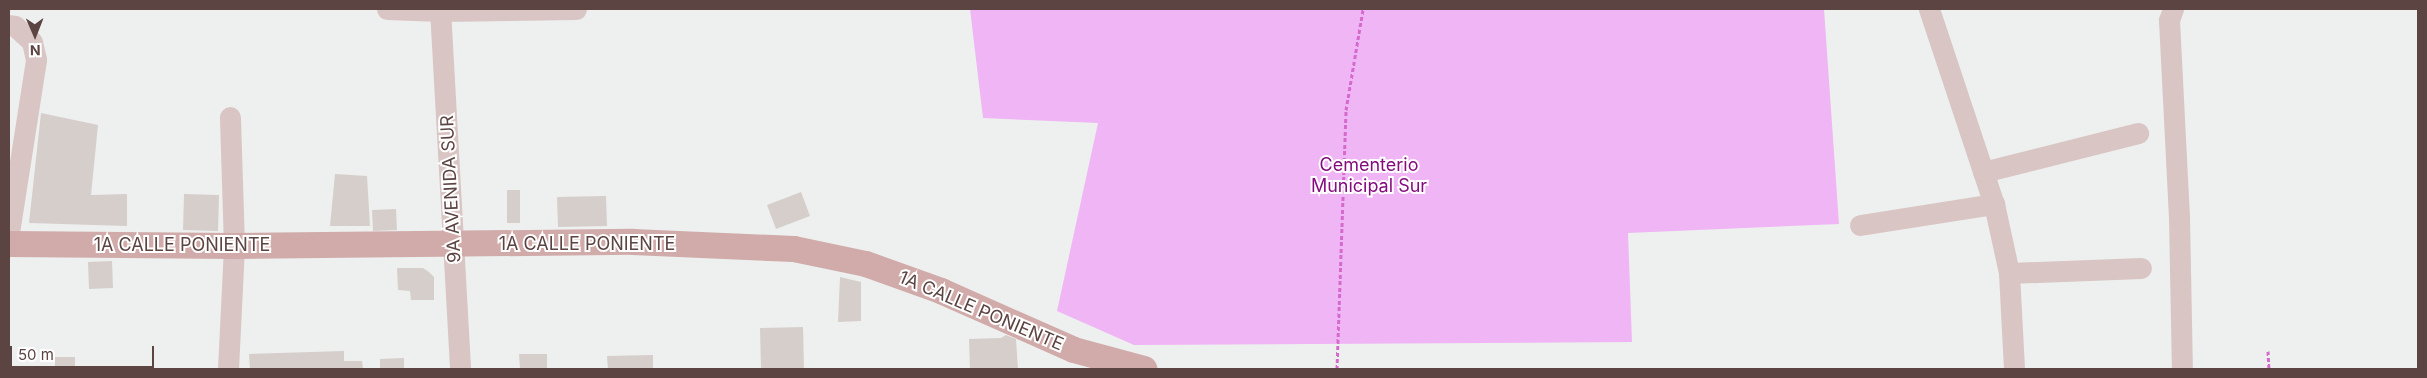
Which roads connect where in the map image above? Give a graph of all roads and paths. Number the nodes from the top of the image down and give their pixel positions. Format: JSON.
{"nodes":[{"id":1,"x":387,"y":9,"type":"edge"},
{"id":2,"x":576,"y":9,"type":"edge"},
{"id":3,"x":1363,"y":9,"type":"edge"},
{"id":4,"x":1929,"y":9,"type":"edge"},
{"id":5,"x":2173,"y":9,"type":"edge"},
{"id":6,"x":440,"y":10,"type":"edge"},
{"id":7,"x":11,"y":30,"type":"edge"},
{"id":8,"x":230,"y":117,"type":"dead end"},
{"id":9,"x":2138,"y":133,"type":"dead end"},
{"id":10,"x":1983,"y":172,"type":"junction"},
{"id":11,"x":1994,"y":204,"type":"junction"},
{"id":12,"x":1860,"y":225,"type":"dead end"},
{"id":13,"x":9,"y":232,"type":"edge"},
{"id":14,"x":9,"y":244,"type":"edge"},
{"id":15,"x":456,"y":245,"type":"junction"},
{"id":16,"x":234,"y":246,"type":"junction"},
{"id":17,"x":2140,"y":268,"type":"dead end"},
{"id":18,"x":2009,"y":273,"type":"junction"},
{"id":19,"x":2268,"y":351,"type":"dead end"},
{"id":20,"x":1075,"y":360,"type":"edge"},
{"id":21,"x":228,"y":369,"type":"edge"},
{"id":22,"x":460,"y":369,"type":"edge"},
{"id":23,"x":1144,"y":369,"type":"edge"},
{"id":24,"x":1337,"y":369,"type":"edge"},
{"id":25,"x":2014,"y":369,"type":"edge"},
{"id":26,"x":2182,"y":369,"type":"edge"},
{"id":27,"x":2269,"y":369,"type":"edge"}],
"edges":[{"from":1,"to":6,"type":"street"},
{"from":2,"to":6,"type":"street"},
{"from":3,"to":24,"type":"path"},
{"from":4,"to":10,"type":"street"},
{"from":5,"to":26,"type":"street"},
{"from":6,"to":15,"type":"street","name":"9A AVENIDA SUR"},
{"from":7,"to":13,"type":"street"},
{"from":8,"to":16,"type":"street"},
{"from":9,"to":10,"type":"street"},
{"from":10,"to":11,"type":"street"},
{"from":11,"to":12,"type":"street"},
{"from":11,"to":18,"type":"street"},
{"from":14,"to":16,"type":"main road","name":"1A CALLE PONIENTE"},
{"from":15,"to":16,"type":"main road","name":"1A CALLE PONIENTE"},
{"from":15,"to":20,"type":"main road","name":"1A CALLE PONIENTE"},
{"from":15,"to":22,"type":"street","name":"9A AVENIDA SUR"},
{"from":16,"to":21,"type":"street"},
{"from":17,"to":18,"type":"street"},
{"from":18,"to":25,"type":"street"},
{"from":19,"to":27,"type":"path"},
{"from":20,"to":23,"type":"main road","name":"1A CALLE PONIENTE"}]}
